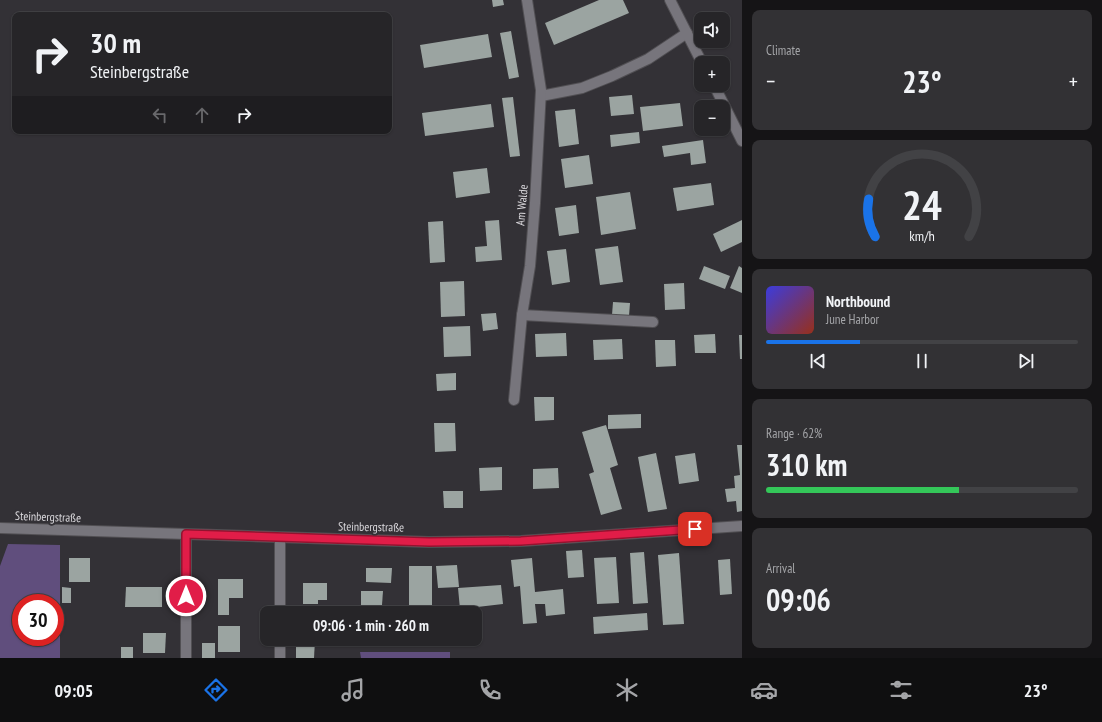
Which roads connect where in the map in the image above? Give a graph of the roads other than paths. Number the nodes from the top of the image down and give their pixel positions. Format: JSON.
{"nodes":[{"id":1,"x":527,"y":0,"type":"edge"},
{"id":2,"x":670,"y":0,"type":"edge"},
{"id":3,"x":687,"y":33,"type":"junction"},
{"id":4,"x":698,"y":56,"type":"edge"},
{"id":5,"x":718,"y":92,"type":"edge"},
{"id":6,"x":541,"y":96,"type":"junction"},
{"id":7,"x":742,"y":141,"type":"edge"},
{"id":8,"x":522,"y":315,"type":"junction"},
{"id":9,"x":653,"y":322,"type":"dead end"},
{"id":10,"x":514,"y":400,"type":"dead end"},
{"id":11,"x":742,"y":526,"type":"edge"},
{"id":12,"x":0,"y":528,"type":"edge"},
{"id":13,"x":186,"y":534,"type":"junction"},
{"id":14,"x":280,"y":538,"type":"junction"},
{"id":15,"x":280,"y":606,"type":"edge"},
{"id":16,"x":280,"y":646,"type":"edge"},
{"id":17,"x":186,"y":658,"type":"edge"},
{"id":18,"x":280,"y":658,"type":"edge"}],
"edges":[{"from":1,"to":6,"type":"street","name":"Am Walde"},
{"from":2,"to":3,"type":"street"},
{"from":3,"to":4,"type":"street"},
{"from":3,"to":6,"type":"street"},
{"from":5,"to":7,"type":"street"},
{"from":6,"to":8,"type":"street","name":"Am Walde"},
{"from":8,"to":9,"type":"street"},
{"from":8,"to":10,"type":"street","name":"Am Walde"},
{"from":11,"to":14,"type":"street","name":"Steinbergstraße"},
{"from":12,"to":13,"type":"street","name":"Steinbergstraße"},
{"from":13,"to":14,"type":"street","name":"Steinbergstraße"},
{"from":13,"to":17,"type":"street"},
{"from":14,"to":15,"type":"street"},
{"from":16,"to":18,"type":"street"}]}
